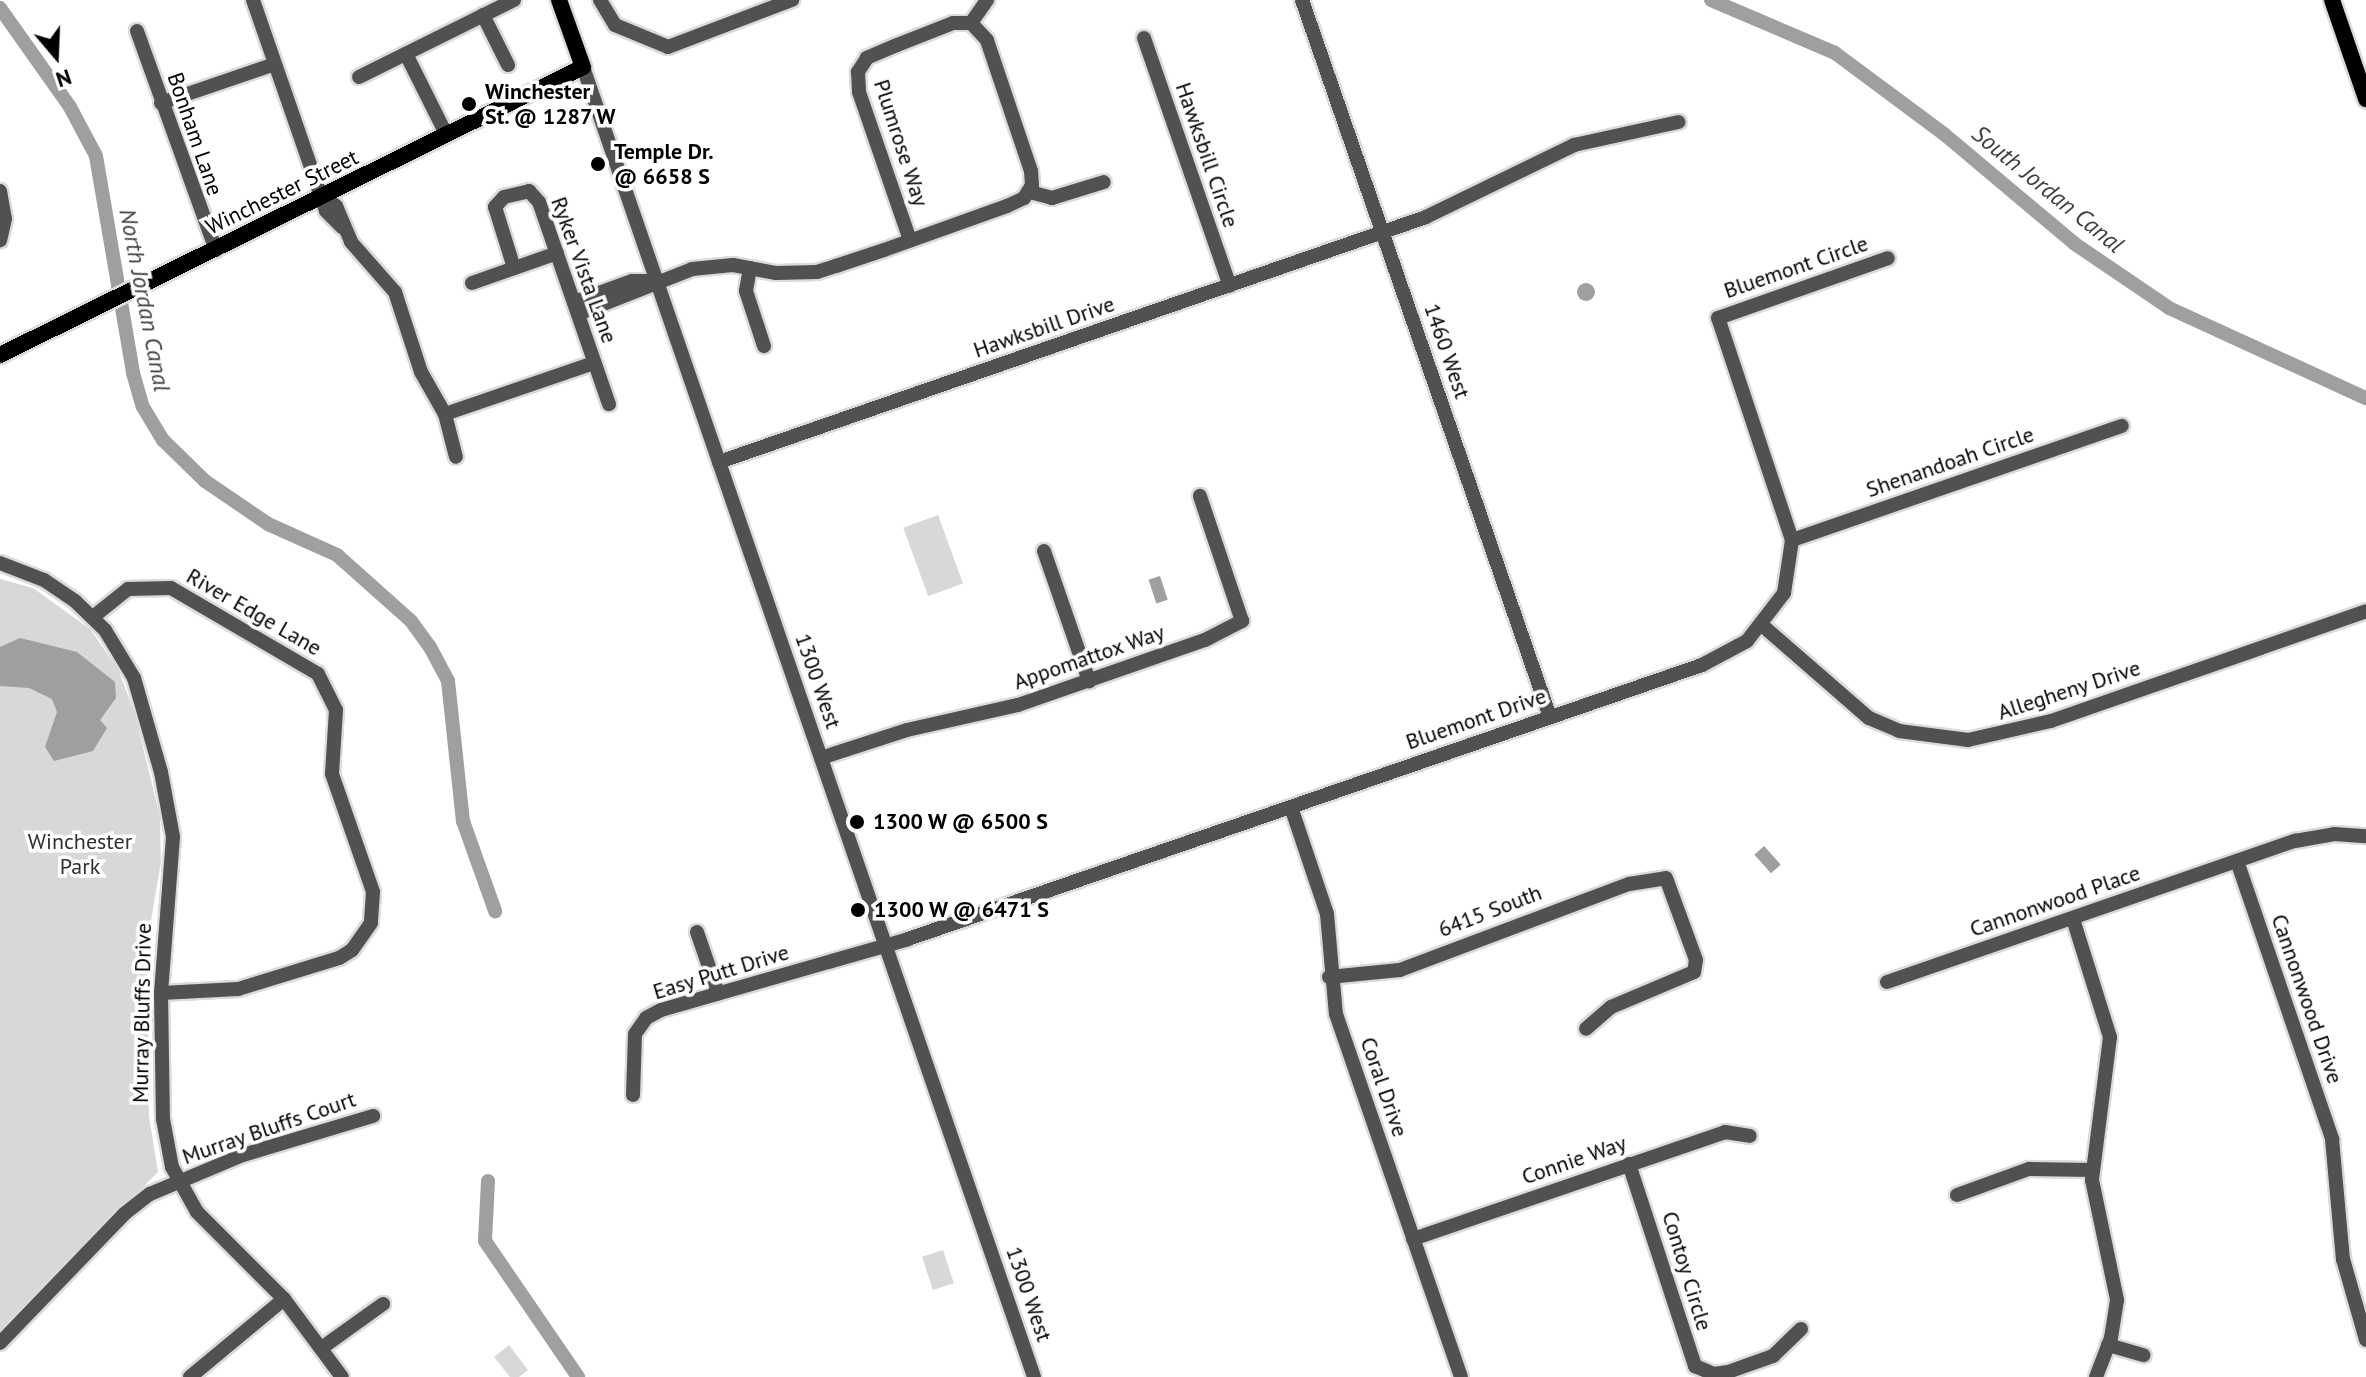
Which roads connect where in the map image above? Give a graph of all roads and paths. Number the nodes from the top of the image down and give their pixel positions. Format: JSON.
{"nodes":[{"id":1,"x":253,"y":0,"type":"edge"},
{"id":2,"x":514,"y":0,"type":"edge"},
{"id":3,"x":559,"y":0,"type":"edge"},
{"id":4,"x":600,"y":0,"type":"edge"},
{"id":5,"x":792,"y":0,"type":"edge"},
{"id":6,"x":987,"y":0,"type":"edge"},
{"id":7,"x":2332,"y":0,"type":"edge"},
{"id":8,"x":1307,"y":1,"type":"edge"},
{"id":9,"x":483,"y":15,"type":"junction"},
{"id":10,"x":971,"y":23,"type":"junction"},
{"id":11,"x":137,"y":31,"type":"dead end"},
{"id":12,"x":1144,"y":38,"type":"dead end"},
{"id":13,"x":406,"y":54,"type":"junction"},
{"id":14,"x":275,"y":64,"type":"junction"},
{"id":15,"x":508,"y":65,"type":"dead end"},
{"id":16,"x":583,"y":67,"type":"junction"},
{"id":17,"x":359,"y":77,"type":"dead end"},
{"id":18,"x":2366,"y":99,"type":"edge"},
{"id":19,"x":161,"y":103,"type":"junction"},
{"id":20,"x":1679,"y":122,"type":"dead end"},
{"id":21,"x":446,"y":134,"type":"junction"},
{"id":22,"x":1104,"y":182,"type":"dead end"},
{"id":23,"x":0,"y":191,"type":"edge"},
{"id":24,"x":1030,"y":192,"type":"junction"},
{"id":25,"x":324,"y":196,"type":"junction"},
{"id":26,"x":1382,"y":232,"type":"junction"},
{"id":27,"x":0,"y":240,"type":"edge"},
{"id":28,"x":910,"y":240,"type":"junction"},
{"id":29,"x":216,"y":250,"type":"junction"},
{"id":30,"x":557,"y":253,"type":"junction"},
{"id":31,"x":1888,"y":258,"type":"dead end"},
{"id":32,"x":514,"y":268,"type":"junction"},
{"id":33,"x":750,"y":268,"type":"junction"},
{"id":34,"x":655,"y":281,"type":"junction"},
{"id":35,"x":472,"y":283,"type":"dead end"},
{"id":36,"x":1230,"y":286,"type":"junction"},
{"id":37,"x":576,"y":308,"type":"junction"},
{"id":38,"x":1718,"y":318,"type":"joint"},
{"id":39,"x":764,"y":346,"type":"dead end"},
{"id":40,"x":0,"y":355,"type":"edge"},
{"id":41,"x":594,"y":363,"type":"junction"},
{"id":42,"x":609,"y":404,"type":"dead end"},
{"id":43,"x":445,"y":414,"type":"junction"},
{"id":44,"x":2122,"y":426,"type":"dead end"},
{"id":45,"x":456,"y":457,"type":"dead end"},
{"id":46,"x":719,"y":462,"type":"junction"},
{"id":47,"x":1200,"y":496,"type":"dead end"},
{"id":48,"x":1792,"y":540,"type":"junction"},
{"id":49,"x":1044,"y":551,"type":"dead end"},
{"id":50,"x":0,"y":563,"type":"edge"},
{"id":51,"x":2366,"y":611,"type":"edge"},
{"id":52,"x":93,"y":617,"type":"junction"},
{"id":53,"x":1763,"y":626,"type":"junction"},
{"id":54,"x":1089,"y":681,"type":"junction"},
{"id":55,"x":1550,"y":717,"type":"junction"},
{"id":56,"x":821,"y":758,"type":"junction"},
{"id":57,"x":1291,"y":807,"type":"junction"},
{"id":58,"x":2366,"y":836,"type":"edge"},
{"id":59,"x":2237,"y":861,"type":"junction"},
{"id":60,"x":2073,"y":919,"type":"junction"},
{"id":61,"x":697,"y":932,"type":"dead end"},
{"id":62,"x":885,"y":944,"type":"junction"},
{"id":63,"x":1329,"y":977,"type":"junction"},
{"id":64,"x":1887,"y":982,"type":"dead end"},
{"id":65,"x":161,"y":993,"type":"junction"},
{"id":66,"x":718,"y":993,"type":"junction"},
{"id":67,"x":1586,"y":1029,"type":"dead end"},
{"id":68,"x":633,"y":1095,"type":"dead end"},
{"id":69,"x":373,"y":1116,"type":"dead end"},
{"id":70,"x":1750,"y":1136,"type":"dead end"},
{"id":71,"x":1629,"y":1164,"type":"junction"},
{"id":72,"x":2092,"y":1170,"type":"junction"},
{"id":73,"x":179,"y":1182,"type":"junction"},
{"id":74,"x":1957,"y":1195,"type":"dead end"},
{"id":75,"x":1413,"y":1239,"type":"junction"},
{"id":76,"x":284,"y":1299,"type":"junction"},
{"id":77,"x":383,"y":1304,"type":"dead end"},
{"id":78,"x":1801,"y":1329,"type":"dead end"},
{"id":79,"x":2366,"y":1340,"type":"edge"},
{"id":80,"x":0,"y":1343,"type":"edge"},
{"id":81,"x":2108,"y":1345,"type":"junction"},
{"id":82,"x":323,"y":1347,"type":"junction"},
{"id":83,"x":2144,"y":1355,"type":"dead end"},
{"id":84,"x":190,"y":1377,"type":"edge"},
{"id":85,"x":342,"y":1377,"type":"edge"},
{"id":86,"x":1034,"y":1377,"type":"edge"},
{"id":87,"x":1461,"y":1377,"type":"edge"},
{"id":88,"x":2096,"y":1377,"type":"edge"}],
"edges":[{"from":1,"to":14,"type":"street"},
{"from":2,"to":9,"type":"street"},
{"from":3,"to":16,"type":"main road","name":"1300 West"},
{"from":4,"to":5,"type":"street"},
{"from":6,"to":10,"type":"street"},
{"from":7,"to":18,"type":"main road"},
{"from":8,"to":26,"type":"street","name":"1460 West"},
{"from":9,"to":13,"type":"street"},
{"from":9,"to":15,"type":"street"},
{"from":10,"to":24,"type":"street"},
{"from":10,"to":28,"type":"street","name":"Plumrose Way"},
{"from":11,"to":19,"type":"street","name":"Bonham Lane"},
{"from":12,"to":36,"type":"street","name":"Hawksbill Circle"},
{"from":13,"to":17,"type":"street"},
{"from":13,"to":21,"type":"street"},
{"from":14,"to":19,"type":"street"},
{"from":14,"to":25,"type":"street"},
{"from":16,"to":21,"type":"main road","name":"Winchester Street"},
{"from":16,"to":34,"type":"street","name":"1300 West"},
{"from":19,"to":29,"type":"street","name":"Bonham Lane"},
{"from":20,"to":26,"type":"street","name":"Hawksbill Drive"},
{"from":21,"to":25,"type":"main road","name":"Winchester Street"},
{"from":22,"to":24,"type":"street"},
{"from":23,"to":27,"type":"street"},
{"from":24,"to":28,"type":"street"},
{"from":25,"to":29,"type":"main road","name":"Winchester Street"},
{"from":25,"to":43,"type":"street"},
{"from":26,"to":36,"type":"street","name":"Hawksbill Drive"},
{"from":26,"to":55,"type":"street","name":"1460 West"},
{"from":28,"to":33,"type":"street"},
{"from":29,"to":40,"type":"main road","name":"Winchester Street"},
{"from":30,"to":32,"type":"street"},
{"from":30,"to":32,"type":"street","name":"Ryker Vista Lane"},
{"from":30,"to":37,"type":"street","name":"Ryker Vista Lane"},
{"from":31,"to":38,"type":"street","name":"Bluemont Circle"},
{"from":32,"to":35,"type":"street"},
{"from":33,"to":34,"type":"street"},
{"from":33,"to":39,"type":"street"},
{"from":34,"to":37,"type":"street"},
{"from":34,"to":46,"type":"street","name":"1300 West"},
{"from":36,"to":46,"type":"street","name":"Hawksbill Drive"},
{"from":37,"to":41,"type":"street","name":"Ryker Vista Lane"},
{"from":38,"to":48,"type":"street","name":"Bluemont Drive"},
{"from":41,"to":42,"type":"street","name":"Ryker Vista Lane"},
{"from":41,"to":43,"type":"street"},
{"from":43,"to":45,"type":"street"},
{"from":44,"to":48,"type":"street","name":"Shenandoah Circle"},
{"from":46,"to":56,"type":"street","name":"1300 West"},
{"from":47,"to":54,"type":"street","name":"Appomattox Way"},
{"from":48,"to":53,"type":"street","name":"Bluemont Drive"},
{"from":49,"to":54,"type":"street"},
{"from":50,"to":52,"type":"street","name":"Murray Bluffs Drive"},
{"from":51,"to":53,"type":"street","name":"Allegheny Drive"},
{"from":52,"to":65,"type":"street","name":"Murray Bluffs Drive"},
{"from":52,"to":65,"type":"street","name":"River Edge Lane"},
{"from":53,"to":55,"type":"street","name":"Bluemont Drive"},
{"from":54,"to":56,"type":"street","name":"Appomattox Way"},
{"from":55,"to":57,"type":"street","name":"Bluemont Drive"},
{"from":56,"to":62,"type":"street","name":"1300 West"},
{"from":57,"to":62,"type":"street","name":"Bluemont Drive"},
{"from":57,"to":63,"type":"street","name":"Coral Drive"},
{"from":58,"to":59,"type":"street","name":"Cannonwood Place"},
{"from":59,"to":60,"type":"street","name":"Cannonwood Place"},
{"from":59,"to":79,"type":"street","name":"Cannonwood Drive"},
{"from":60,"to":64,"type":"street","name":"Cannonwood Place"},
{"from":60,"to":72,"type":"street"},
{"from":61,"to":66,"type":"street"},
{"from":62,"to":66,"type":"street","name":"Easy Putt Drive"},
{"from":62,"to":86,"type":"street","name":"1300 West"},
{"from":63,"to":67,"type":"street","name":"6415 South"},
{"from":63,"to":75,"type":"street","name":"Coral Drive"},
{"from":65,"to":73,"type":"street","name":"Murray Bluffs Drive"},
{"from":66,"to":68,"type":"street","name":"Easy Putt Drive"},
{"from":69,"to":73,"type":"street","name":"Murray Bluffs Court"},
{"from":70,"to":71,"type":"street","name":"Connie Way"},
{"from":71,"to":75,"type":"street","name":"Connie Way"},
{"from":71,"to":78,"type":"street","name":"Contoy Circle"},
{"from":72,"to":74,"type":"street"},
{"from":72,"to":81,"type":"street"},
{"from":73,"to":76,"type":"street","name":"Murray Bluffs Drive"},
{"from":73,"to":80,"type":"street","name":"Murray Bluffs Court"},
{"from":75,"to":87,"type":"street","name":"Coral Drive"},
{"from":76,"to":82,"type":"street","name":"Murray Bluffs Drive"},
{"from":76,"to":84,"type":"street"},
{"from":77,"to":82,"type":"street"},
{"from":81,"to":83,"type":"street"},
{"from":81,"to":88,"type":"street"},
{"from":82,"to":85,"type":"street","name":"Murray Bluffs Drive"}]}
